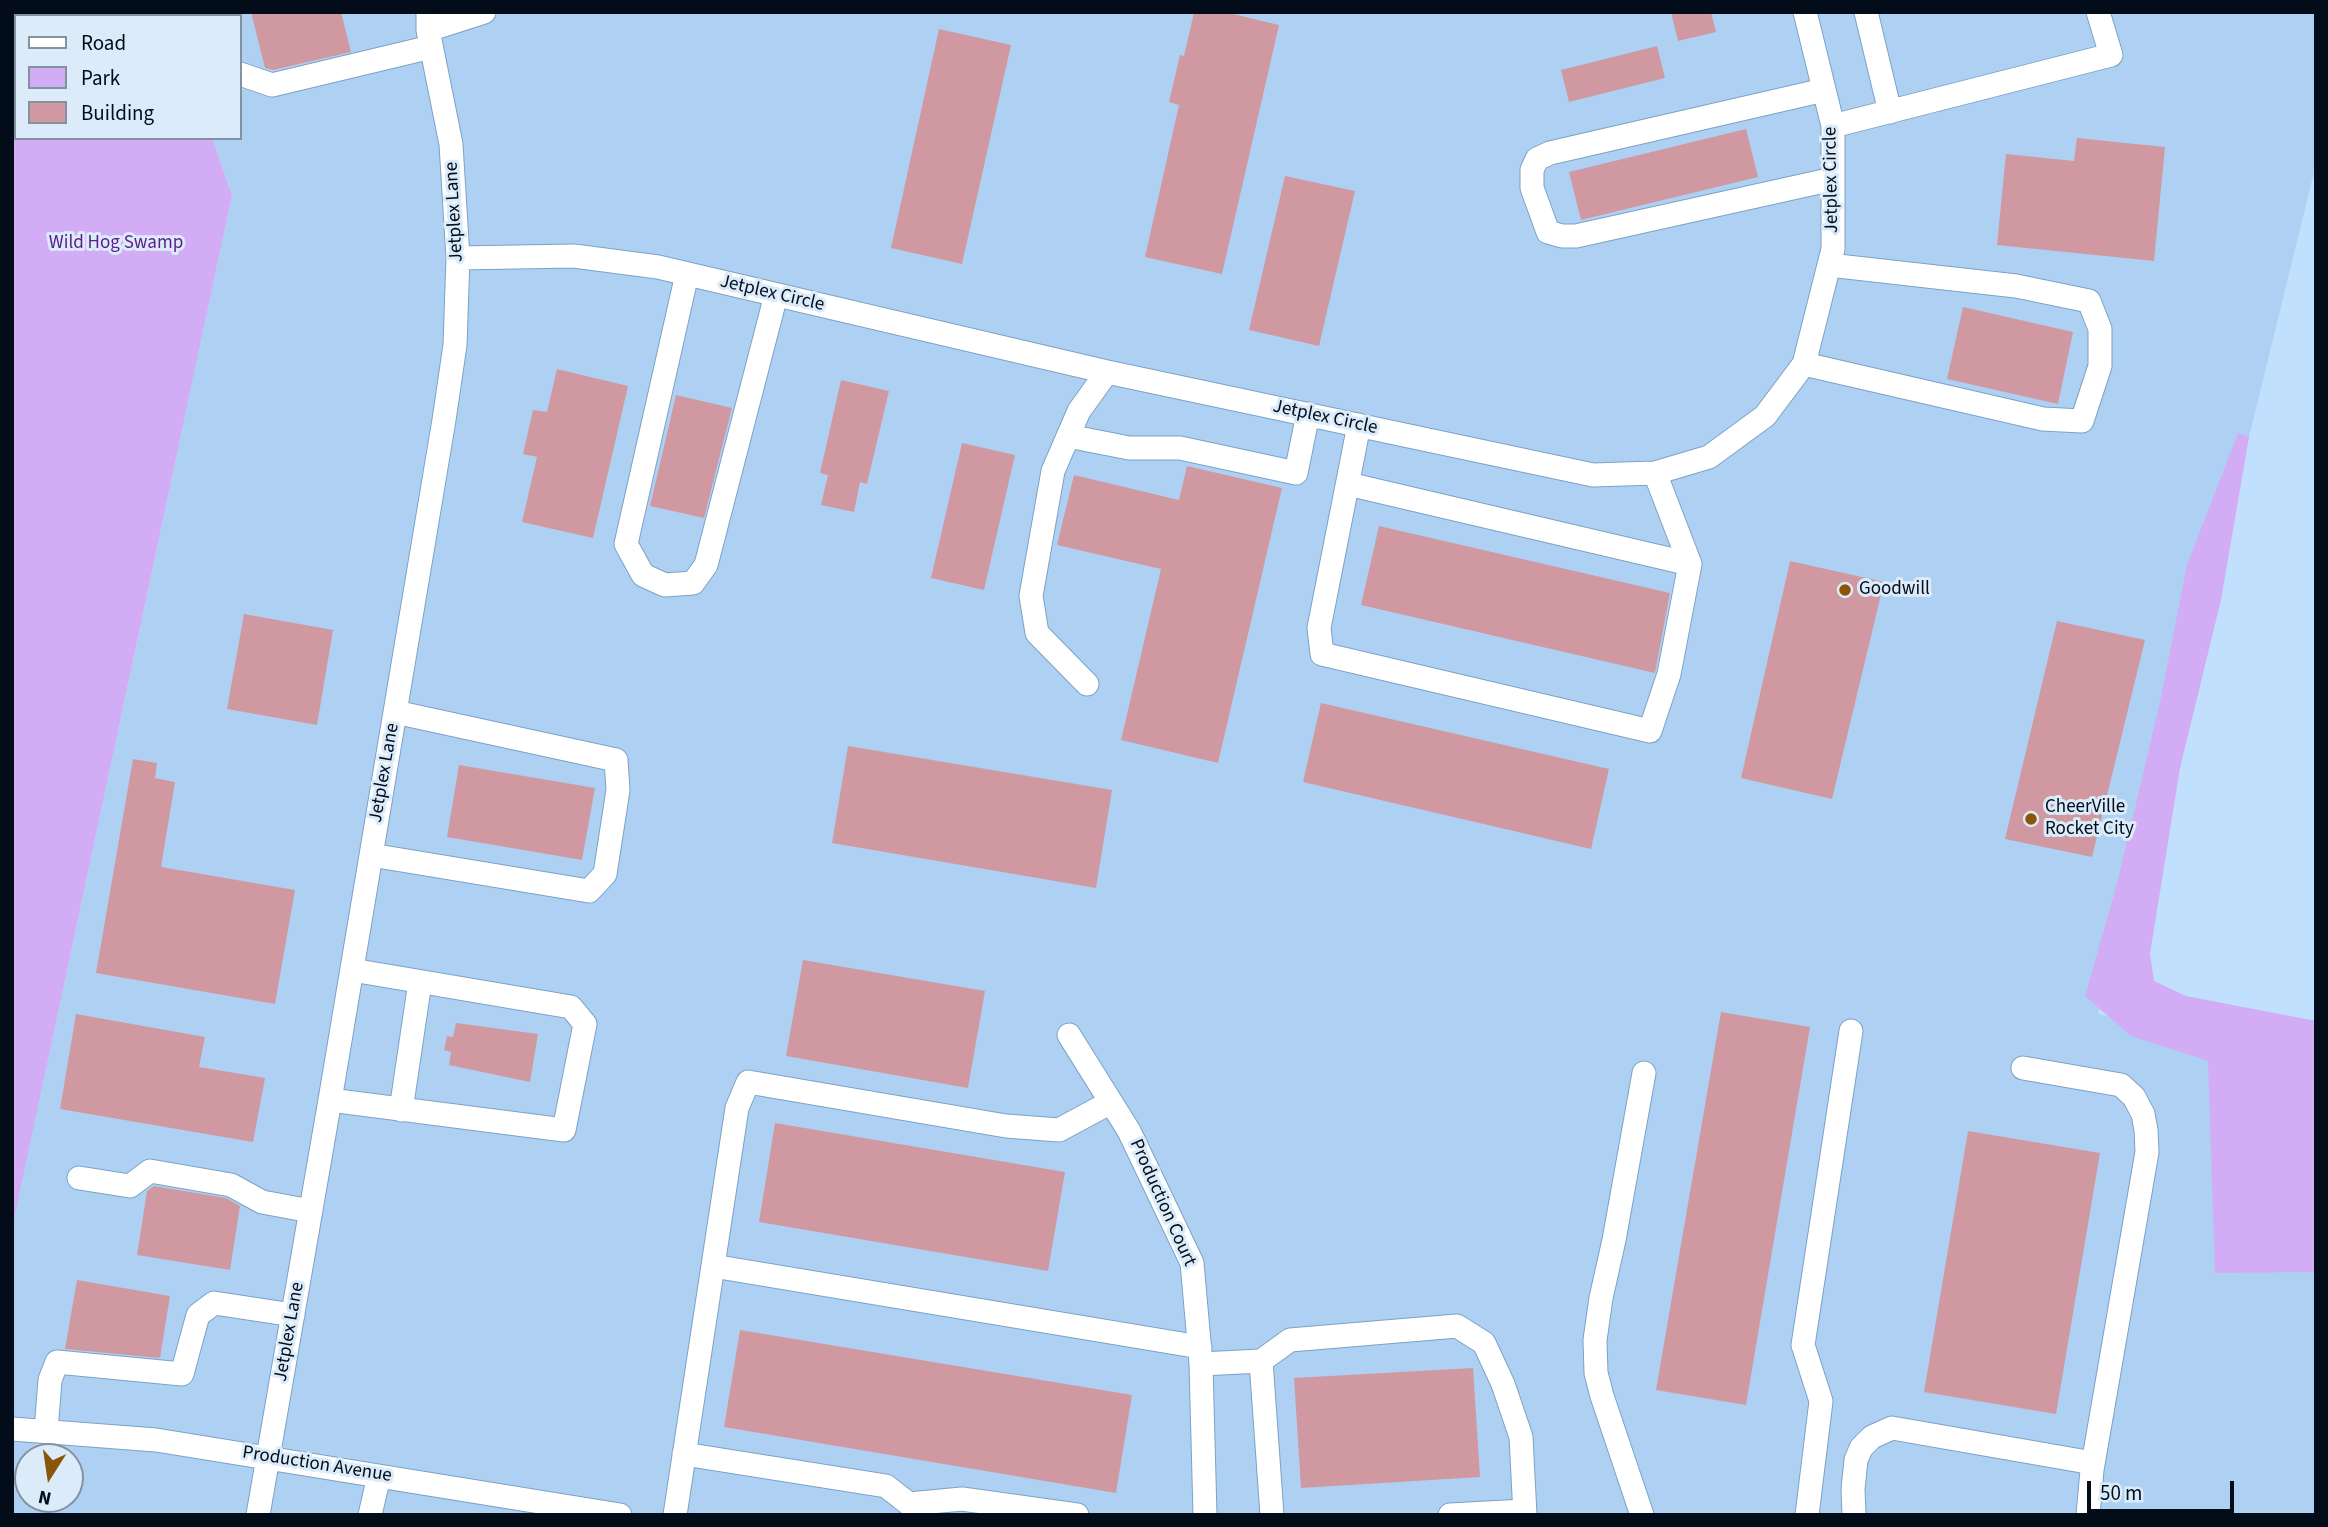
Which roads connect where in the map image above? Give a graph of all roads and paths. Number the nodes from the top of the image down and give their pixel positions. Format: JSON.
{"nodes":[{"id":1,"x":484,"y":12,"type":"edge"},
{"id":2,"x":1805,"y":12,"type":"edge"},
{"id":3,"x":1866,"y":12,"type":"edge"},
{"id":4,"x":2098,"y":12,"type":"edge"},
{"id":5,"x":426,"y":25,"type":"edge"},
{"id":6,"x":242,"y":75,"type":"edge"},
{"id":7,"x":1824,"y":90,"type":"junction"},
{"id":8,"x":1890,"y":112,"type":"junction"},
{"id":9,"x":1833,"y":126,"type":"junction"},
{"id":10,"x":1833,"y":179,"type":"junction"},
{"id":11,"x":458,"y":258,"type":"junction"},
{"id":12,"x":1829,"y":265,"type":"junction"},
{"id":13,"x":687,"y":274,"type":"junction"},
{"id":14,"x":776,"y":295,"type":"junction"},
{"id":15,"x":1804,"y":364,"type":"junction"},
{"id":16,"x":1107,"y":372,"type":"junction"},
{"id":17,"x":1308,"y":414,"type":"junction"},
{"id":18,"x":1359,"y":425,"type":"junction"},
{"id":19,"x":1068,"y":436,"type":"junction"},
{"id":20,"x":1655,"y":473,"type":"junction"},
{"id":21,"x":1349,"y":484,"type":"junction"},
{"id":22,"x":1690,"y":564,"type":"junction"},
{"id":23,"x":1087,"y":684,"type":"dead end"},
{"id":24,"x":395,"y":712,"type":"junction"},
{"id":25,"x":371,"y":855,"type":"junction"},
{"id":26,"x":352,"y":970,"type":"junction"},
{"id":27,"x":420,"y":982,"type":"junction"},
{"id":28,"x":1851,"y":1031,"type":"dead end"},
{"id":29,"x":1069,"y":1035,"type":"dead end"},
{"id":30,"x":2023,"y":1068,"type":"dead end"},
{"id":31,"x":1644,"y":1073,"type":"dead end"},
{"id":32,"x":330,"y":1100,"type":"junction"},
{"id":33,"x":1111,"y":1102,"type":"junction"},
{"id":34,"x":401,"y":1110,"type":"junction"},
{"id":35,"x":79,"y":1178,"type":"dead end"},
{"id":36,"x":311,"y":1211,"type":"junction"},
{"id":37,"x":712,"y":1266,"type":"junction"},
{"id":38,"x":293,"y":1315,"type":"junction"},
{"id":39,"x":1200,"y":1356,"type":"junction"},
{"id":40,"x":1261,"y":1361,"type":"junction"},
{"id":41,"x":12,"y":1429,"type":"edge"},
{"id":42,"x":46,"y":1431,"type":"junction"},
{"id":43,"x":684,"y":1454,"type":"junction"},
{"id":44,"x":268,"y":1457,"type":"junction"},
{"id":45,"x":2093,"y":1463,"type":"junction"},
{"id":46,"x":379,"y":1476,"type":"junction"},
{"id":47,"x":908,"y":1510,"type":"edge"},
{"id":48,"x":1525,"y":1513,"type":"edge"},
{"id":49,"x":258,"y":1515,"type":"edge"},
{"id":50,"x":370,"y":1515,"type":"edge"},
{"id":51,"x":620,"y":1515,"type":"edge"},
{"id":52,"x":675,"y":1515,"type":"edge"},
{"id":53,"x":1077,"y":1515,"type":"edge"},
{"id":54,"x":1205,"y":1515,"type":"edge"},
{"id":55,"x":1272,"y":1515,"type":"edge"},
{"id":56,"x":1450,"y":1515,"type":"edge"},
{"id":57,"x":1642,"y":1515,"type":"edge"},
{"id":58,"x":1807,"y":1515,"type":"edge"},
{"id":59,"x":1854,"y":1515,"type":"edge"},
{"id":60,"x":2088,"y":1515,"type":"edge"}],
"edges":[{"from":1,"to":5,"type":"street"},
{"from":2,"to":7,"type":"street","name":"Jetplex Circle"},
{"from":3,"to":8,"type":"street"},
{"from":4,"to":8,"type":"street"},
{"from":5,"to":6,"type":"street"},
{"from":5,"to":11,"type":"street","name":"Jetplex Lane"},
{"from":7,"to":9,"type":"street","name":"Jetplex Circle"},
{"from":7,"to":10,"type":"street"},
{"from":8,"to":9,"type":"street"},
{"from":9,"to":10,"type":"street","name":"Jetplex Circle"},
{"from":10,"to":12,"type":"street","name":"Jetplex Circle"},
{"from":11,"to":13,"type":"street","name":"Jetplex Circle"},
{"from":11,"to":24,"type":"street","name":"Jetplex Lane"},
{"from":12,"to":15,"type":"street","name":"Jetplex Circle"},
{"from":12,"to":15,"type":"street"},
{"from":13,"to":14,"type":"street","name":"Jetplex Circle"},
{"from":13,"to":14,"type":"street"},
{"from":14,"to":16,"type":"street","name":"Jetplex Circle"},
{"from":15,"to":20,"type":"street","name":"Jetplex Circle"},
{"from":16,"to":17,"type":"street","name":"Jetplex Circle"},
{"from":16,"to":19,"type":"street"},
{"from":17,"to":18,"type":"street","name":"Jetplex Circle"},
{"from":17,"to":19,"type":"street"},
{"from":18,"to":20,"type":"street","name":"Jetplex Circle"},
{"from":18,"to":21,"type":"street"},
{"from":19,"to":23,"type":"street"},
{"from":20,"to":22,"type":"street"},
{"from":21,"to":22,"type":"street"},
{"from":21,"to":22,"type":"street"},
{"from":24,"to":25,"type":"street","name":"Jetplex Lane"},
{"from":24,"to":25,"type":"street"},
{"from":25,"to":26,"type":"street","name":"Jetplex Lane"},
{"from":26,"to":27,"type":"street"},
{"from":26,"to":32,"type":"street","name":"Jetplex Lane"},
{"from":27,"to":34,"type":"street"},
{"from":27,"to":34,"type":"street"},
{"from":28,"to":58,"type":"street"},
{"from":29,"to":33,"type":"street","name":"Production Court"},
{"from":30,"to":45,"type":"street"},
{"from":31,"to":57,"type":"street"},
{"from":32,"to":34,"type":"street"},
{"from":32,"to":36,"type":"street","name":"Jetplex Lane"},
{"from":33,"to":37,"type":"street"},
{"from":33,"to":39,"type":"street","name":"Production Court"},
{"from":35,"to":36,"type":"street"},
{"from":36,"to":38,"type":"street","name":"Jetplex Lane"},
{"from":37,"to":39,"type":"street"},
{"from":37,"to":43,"type":"street"},
{"from":38,"to":42,"type":"street"},
{"from":38,"to":44,"type":"street","name":"Jetplex Lane"},
{"from":39,"to":40,"type":"street"},
{"from":39,"to":54,"type":"street","name":"Production Court"},
{"from":40,"to":48,"type":"street"},
{"from":40,"to":55,"type":"street"},
{"from":41,"to":42,"type":"street","name":"Production Avenue"},
{"from":42,"to":44,"type":"street","name":"Production Avenue"},
{"from":43,"to":47,"type":"street"},
{"from":43,"to":52,"type":"street"},
{"from":44,"to":46,"type":"street","name":"Production Avenue"},
{"from":44,"to":49,"type":"street","name":"Jetplex Lane"},
{"from":45,"to":59,"type":"street"},
{"from":45,"to":60,"type":"street"},
{"from":46,"to":50,"type":"street"},
{"from":46,"to":51,"type":"street","name":"Production Avenue"},
{"from":47,"to":53,"type":"street"},
{"from":48,"to":56,"type":"street"}]}
